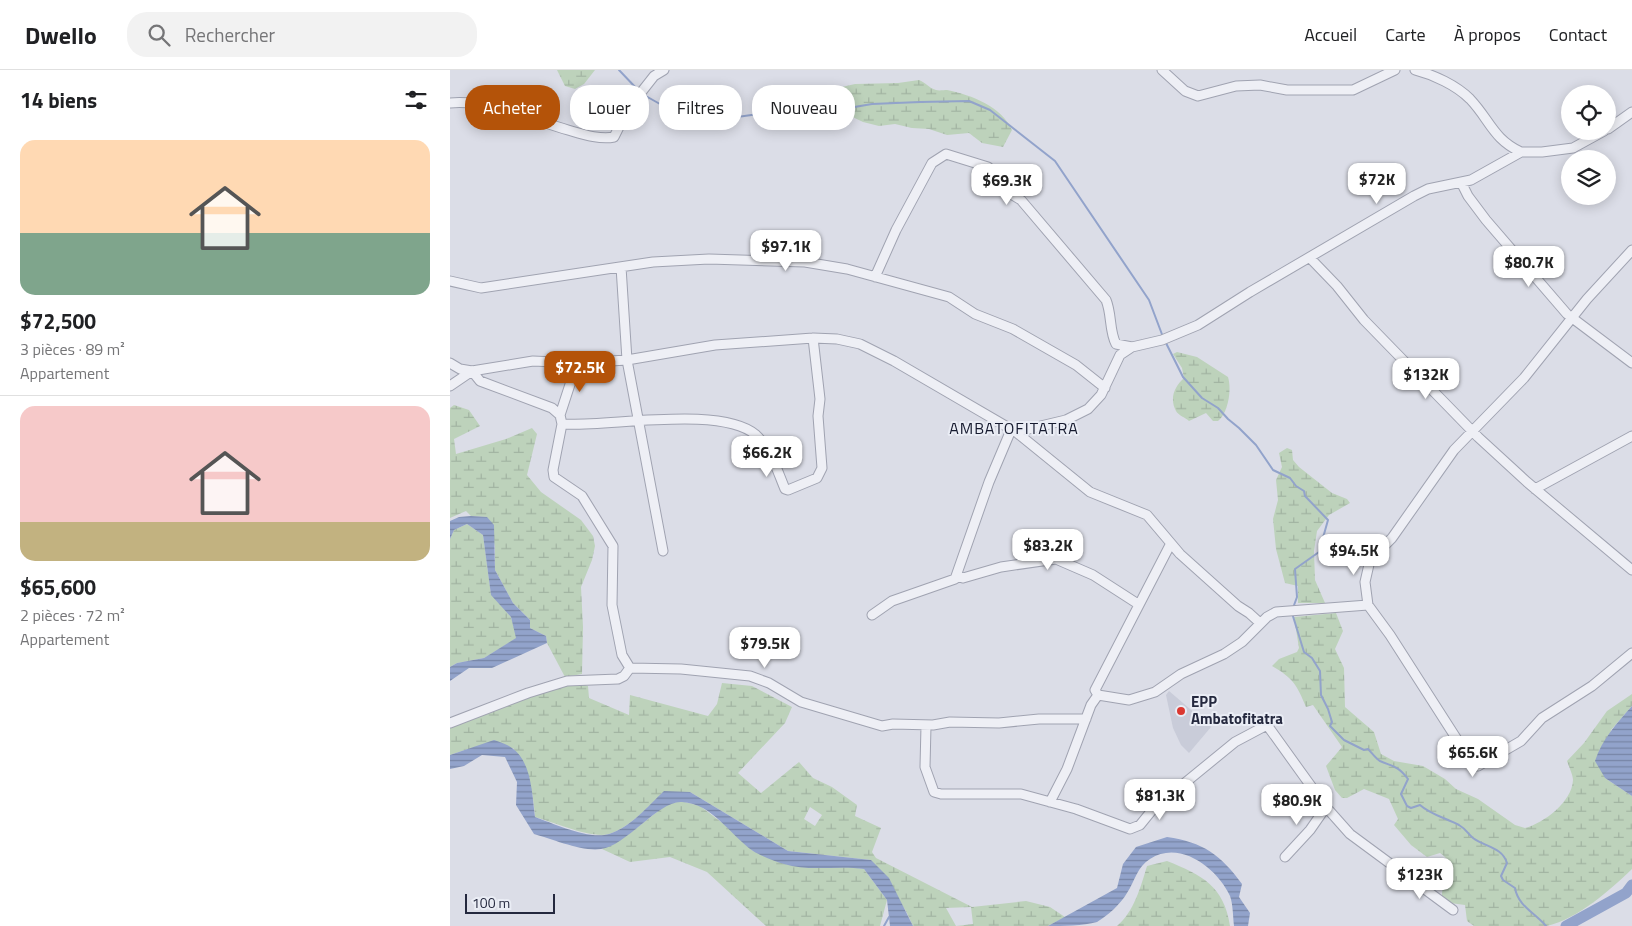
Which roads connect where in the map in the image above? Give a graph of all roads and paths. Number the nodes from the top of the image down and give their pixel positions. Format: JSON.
{"nodes":[{"id":1,"x":664,"y":70,"type":"edge"},
{"id":2,"x":1162,"y":70,"type":"edge"},
{"id":3,"x":1396,"y":70,"type":"edge"},
{"id":4,"x":1415,"y":70,"type":"edge"},
{"id":5,"x":450,"y":102,"type":"edge"},
{"id":6,"x":1632,"y":112,"type":"edge"},
{"id":7,"x":1616,"y":123,"type":"edge"},
{"id":8,"x":1588,"y":140,"type":"edge"},
{"id":9,"x":1521,"y":152,"type":"junction"},
{"id":10,"x":1461,"y":182,"type":"junction"},
{"id":11,"x":1632,"y":250,"type":"edge"},
{"id":12,"x":1310,"y":258,"type":"junction"},
{"id":13,"x":621,"y":267,"type":"junction"},
{"id":14,"x":875,"y":277,"type":"junction"},
{"id":15,"x":450,"y":281,"type":"edge"},
{"id":16,"x":1572,"y":317,"type":"junction"},
{"id":17,"x":813,"y":338,"type":"junction"},
{"id":18,"x":1132,"y":347,"type":"junction"},
{"id":19,"x":627,"y":360,"type":"junction"},
{"id":20,"x":450,"y":362,"type":"edge"},
{"id":21,"x":577,"y":363,"type":"junction"},
{"id":22,"x":1632,"y":363,"type":"edge"},
{"id":23,"x":472,"y":371,"type":"junction"},
{"id":24,"x":450,"y":386,"type":"edge"},
{"id":25,"x":1105,"y":388,"type":"junction"},
{"id":26,"x":561,"y":420,"type":"junction"},
{"id":27,"x":640,"y":421,"type":"junction"},
{"id":28,"x":1472,"y":430,"type":"junction"},
{"id":29,"x":1014,"y":431,"type":"junction"},
{"id":30,"x":1632,"y":436,"type":"edge"},
{"id":31,"x":1535,"y":489,"type":"junction"},
{"id":32,"x":1170,"y":545,"type":"junction"},
{"id":33,"x":663,"y":551,"type":"dead end"},
{"id":34,"x":1632,"y":570,"type":"edge"},
{"id":35,"x":957,"y":576,"type":"junction"},
{"id":36,"x":1138,"y":604,"type":"junction"},
{"id":37,"x":1368,"y":604,"type":"junction"},
{"id":38,"x":1276,"y":612,"type":"junction"},
{"id":39,"x":1249,"y":613,"type":"junction"},
{"id":40,"x":872,"y":615,"type":"dead end"},
{"id":41,"x":1260,"y":623,"type":"junction"},
{"id":42,"x":1632,"y":653,"type":"edge"},
{"id":43,"x":630,"y":668,"type":"junction"},
{"id":44,"x":1098,"y":695,"type":"junction"},
{"id":45,"x":1086,"y":719,"type":"junction"},
{"id":46,"x":450,"y":723,"type":"edge"},
{"id":47,"x":926,"y":726,"type":"junction"},
{"id":48,"x":1050,"y":802,"type":"junction"},
{"id":49,"x":1326,"y":808,"type":"junction"},
{"id":50,"x":1285,"y":858,"type":"dead end"},
{"id":51,"x":1453,"y":910,"type":"dead end"}],
"edges":[{"from":1,"to":5,"type":"street"},
{"from":2,"to":3,"type":"street"},
{"from":4,"to":9,"type":"street"},
{"from":6,"to":7,"type":"street"},
{"from":8,"to":9,"type":"street"},
{"from":9,"to":10,"type":"street"},
{"from":10,"to":12,"type":"street"},
{"from":10,"to":16,"type":"street"},
{"from":11,"to":16,"type":"street"},
{"from":12,"to":18,"type":"street"},
{"from":12,"to":28,"type":"street"},
{"from":13,"to":14,"type":"street"},
{"from":13,"to":15,"type":"street"},
{"from":13,"to":19,"type":"street"},
{"from":14,"to":18,"type":"street"},
{"from":14,"to":25,"type":"street"},
{"from":16,"to":22,"type":"street"},
{"from":16,"to":28,"type":"street"},
{"from":17,"to":19,"type":"street"},
{"from":17,"to":27,"type":"street"},
{"from":17,"to":29,"type":"street"},
{"from":18,"to":25,"type":"street"},
{"from":19,"to":21,"type":"street"},
{"from":19,"to":27,"type":"street"},
{"from":20,"to":23,"type":"street"},
{"from":21,"to":23,"type":"street"},
{"from":21,"to":26,"type":"street"},
{"from":23,"to":24,"type":"street"},
{"from":23,"to":26,"type":"street"},
{"from":25,"to":29,"type":"street"},
{"from":26,"to":27,"type":"street"},
{"from":26,"to":43,"type":"street"},
{"from":27,"to":33,"type":"street"},
{"from":28,"to":31,"type":"street"},
{"from":28,"to":37,"type":"street"},
{"from":29,"to":32,"type":"street"},
{"from":29,"to":35,"type":"street"},
{"from":30,"to":31,"type":"street"},
{"from":31,"to":34,"type":"street"},
{"from":32,"to":36,"type":"street"},
{"from":32,"to":39,"type":"street"},
{"from":35,"to":36,"type":"street"},
{"from":35,"to":40,"type":"street"},
{"from":36,"to":44,"type":"street"},
{"from":37,"to":38,"type":"street"},
{"from":37,"to":42,"type":"street"},
{"from":38,"to":39,"type":"street"},
{"from":38,"to":41,"type":"street"},
{"from":39,"to":41,"type":"street"},
{"from":41,"to":44,"type":"street"},
{"from":43,"to":46,"type":"street"},
{"from":43,"to":47,"type":"street"},
{"from":44,"to":45,"type":"street"},
{"from":45,"to":47,"type":"street"},
{"from":45,"to":48,"type":"street"},
{"from":47,"to":48,"type":"street"},
{"from":48,"to":49,"type":"street"},
{"from":49,"to":50,"type":"street"},
{"from":49,"to":51,"type":"street"}]}
